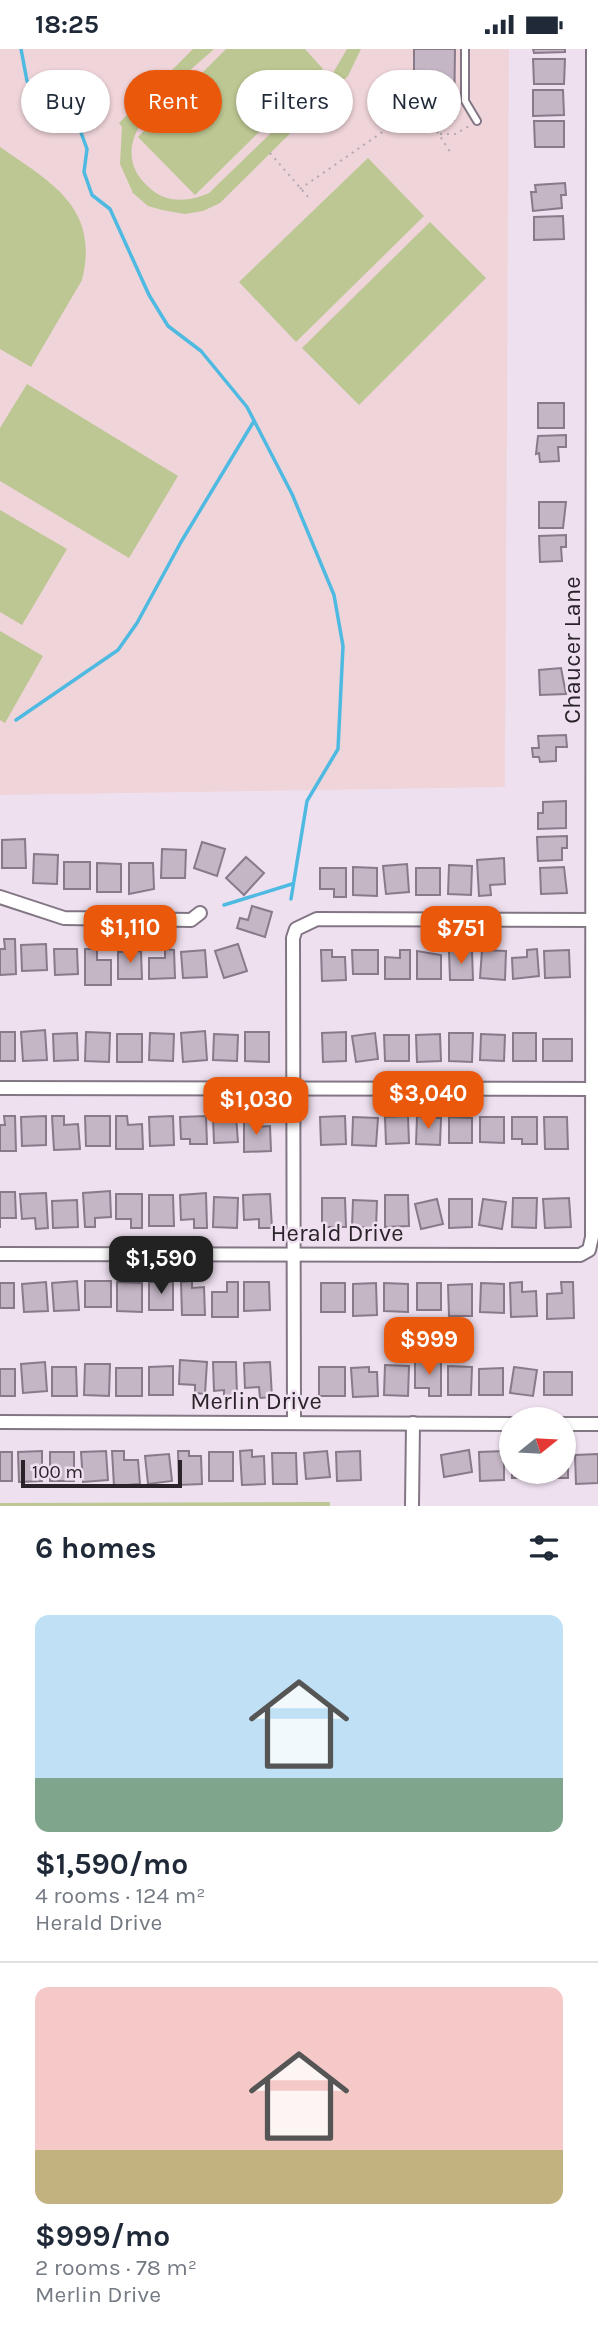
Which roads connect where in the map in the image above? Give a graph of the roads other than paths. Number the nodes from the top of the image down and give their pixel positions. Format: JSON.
{"nodes":[{"id":1,"x":465,"y":49,"type":"edge"},
{"id":2,"x":593,"y":49,"type":"edge"},
{"id":3,"x":477,"y":121,"type":"road end"},
{"id":4,"x":0,"y":897,"type":"edge"},
{"id":5,"x":200,"y":912,"type":"dead end"},
{"id":6,"x":595,"y":920,"type":"edge"},
{"id":7,"x":0,"y":1088,"type":"edge"},
{"id":8,"x":294,"y":1088,"type":"junction"},
{"id":9,"x":593,"y":1089,"type":"junction"},
{"id":10,"x":589,"y":1250,"type":"joint"},
{"id":11,"x":0,"y":1254,"type":"edge"},
{"id":12,"x":293,"y":1254,"type":"junction"},
{"id":13,"x":0,"y":1422,"type":"edge"},
{"id":14,"x":294,"y":1423,"type":"junction"},
{"id":15,"x":413,"y":1423,"type":"junction"},
{"id":16,"x":499,"y":1424,"type":"edge"},
{"id":17,"x":576,"y":1424,"type":"edge"},
{"id":18,"x":598,"y":1425,"type":"edge"},
{"id":19,"x":412,"y":1506,"type":"edge"}],
"edges":[{"from":1,"to":3,"type":"lane"},
{"from":2,"to":6,"type":"street","name":"Chaucer Lane"},
{"from":4,"to":5,"type":"street"},
{"from":6,"to":8,"type":"street"},
{"from":6,"to":9,"type":"street","name":"Chaucer Lane"},
{"from":7,"to":8,"type":"street"},
{"from":8,"to":9,"type":"street"},
{"from":8,"to":12,"type":"street"},
{"from":9,"to":10,"type":"street","name":"Chaucer Lane"},
{"from":10,"to":12,"type":"street","name":"Herald Drive"},
{"from":11,"to":12,"type":"street","name":"Herald Drive"},
{"from":12,"to":14,"type":"street"},
{"from":13,"to":14,"type":"street","name":"Merlin Drive"},
{"from":14,"to":15,"type":"street","name":"Merlin Drive"},
{"from":15,"to":16,"type":"street","name":"Merlin Drive"},
{"from":15,"to":19,"type":"street"},
{"from":17,"to":18,"type":"street"}]}
